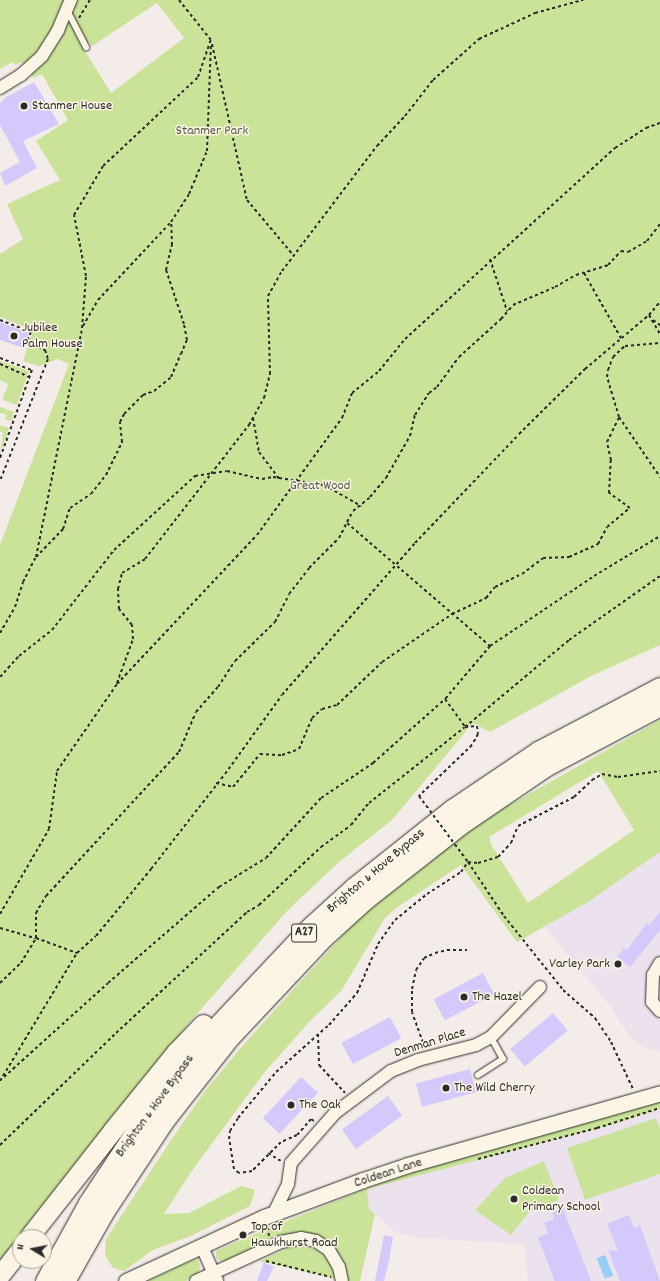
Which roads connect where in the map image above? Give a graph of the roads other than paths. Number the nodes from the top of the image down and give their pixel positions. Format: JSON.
{"nodes":[{"id":1,"x":69,"y":5,"type":"edge"},
{"id":2,"x":86,"y":47,"type":"dead end"},
{"id":3,"x":0,"y":88,"type":"edge"},
{"id":4,"x":660,"y":688,"type":"edge"},
{"id":5,"x":660,"y":706,"type":"edge"},
{"id":6,"x":311,"y":926,"type":"junction"},
{"id":7,"x":660,"y":963,"type":"edge"},
{"id":8,"x":540,"y":987,"type":"dead end"},
{"id":9,"x":660,"y":1011,"type":"edge"},
{"id":10,"x":490,"y":1037,"type":"junction"},
{"id":11,"x":478,"y":1075,"type":"dead end"},
{"id":12,"x":660,"y":1093,"type":"edge"},
{"id":13,"x":288,"y":1184,"type":"junction"},
{"id":14,"x":299,"y":1204,"type":"junction"},
{"id":15,"x":274,"y":1218,"type":"junction"},
{"id":16,"x":35,"y":1229,"type":"edge"},
{"id":17,"x":202,"y":1247,"type":"junction"},
{"id":18,"x":12,"y":1259,"type":"edge"},
{"id":19,"x":0,"y":1275,"type":"edge"},
{"id":20,"x":215,"y":1277,"type":"edge"},
{"id":21,"x":339,"y":1280,"type":"edge"},
{"id":22,"x":45,"y":1281,"type":"edge"},
{"id":23,"x":65,"y":1281,"type":"edge"},
{"id":24,"x":126,"y":1281,"type":"edge"},
{"id":25,"x":196,"y":1281,"type":"edge"}],
"edges":[{"from":1,"to":2,"type":"lane"},
{"from":1,"to":3,"type":"street"},
{"from":4,"to":6,"type":"highway","name":"Brighton & Hove Bypass","number":"A27"},
{"from":5,"to":23,"type":"highway","name":"Brighton & Hove Bypass","number":"A27"},
{"from":6,"to":16,"type":"highway","number":"A27"},
{"from":6,"to":22,"type":"highway","name":"Brighton & Hove Bypass","number":"A27"},
{"from":7,"to":9,"type":"street"},
{"from":8,"to":10,"type":"street","name":"Denman Place"},
{"from":10,"to":11,"type":"lane"},
{"from":10,"to":13,"type":"street","name":"Denman Place"},
{"from":12,"to":14,"type":"street","name":"Coldean Lane"},
{"from":13,"to":14,"type":"street"},
{"from":13,"to":15,"type":"street"},
{"from":14,"to":15,"type":"street","name":"Coldean Lane"},
{"from":15,"to":17,"type":"street","name":"Coldean Lane"},
{"from":17,"to":20,"type":"street"},
{"from":17,"to":24,"type":"street","name":"Coldean Lane"},
{"from":18,"to":19,"type":"highway"},
{"from":20,"to":21,"type":"street"},
{"from":20,"to":25,"type":"street"}]}
